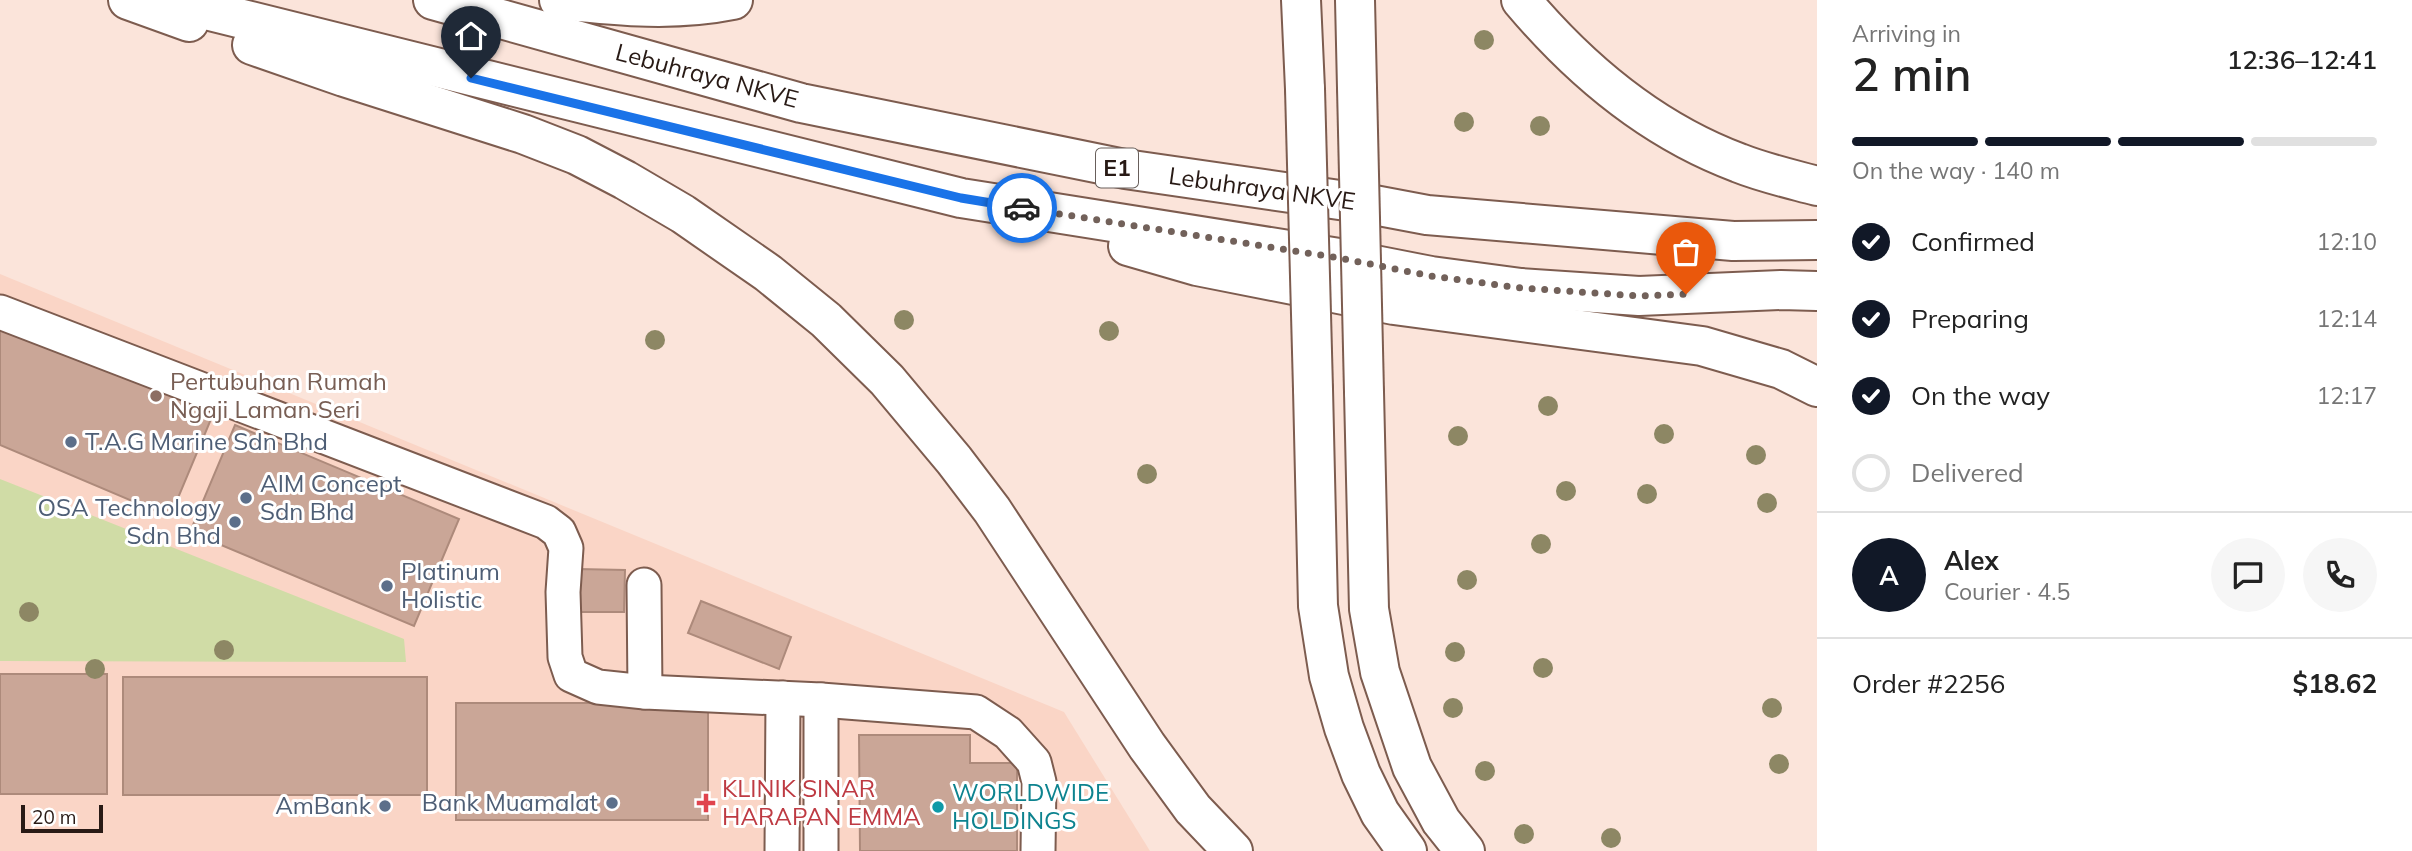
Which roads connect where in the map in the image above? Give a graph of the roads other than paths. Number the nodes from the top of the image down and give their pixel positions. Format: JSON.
{"nodes":[{"id":1,"x":128,"y":0,"type":"edge"},
{"id":2,"x":166,"y":0,"type":"edge"},
{"id":3,"x":433,"y":0,"type":"edge"},
{"id":4,"x":559,"y":0,"type":"edge"},
{"id":5,"x":733,"y":0,"type":"edge"},
{"id":6,"x":1301,"y":0,"type":"edge"},
{"id":7,"x":1355,"y":0,"type":"edge"},
{"id":8,"x":1521,"y":0,"type":"edge"},
{"id":9,"x":1817,"y":186,"type":"edge"},
{"id":10,"x":961,"y":198,"type":"junction"},
{"id":11,"x":1817,"y":240,"type":"edge"},
{"id":12,"x":1817,"y":291,"type":"edge"},
{"id":13,"x":0,"y":312,"type":"edge"},
{"id":14,"x":1817,"y":387,"type":"edge"},
{"id":15,"x":644,"y":584,"type":"dead end"},
{"id":16,"x":645,"y":692,"type":"junction"},
{"id":17,"x":783,"y":698,"type":"junction"},
{"id":18,"x":821,"y":700,"type":"junction"},
{"id":19,"x":782,"y":851,"type":"edge"},
{"id":20,"x":821,"y":851,"type":"edge"},
{"id":21,"x":1038,"y":851,"type":"edge"},
{"id":22,"x":1233,"y":851,"type":"edge"},
{"id":23,"x":1407,"y":851,"type":"edge"},
{"id":24,"x":1465,"y":851,"type":"edge"}],
"edges":[{"from":1,"to":22,"type":"highway"},
{"from":2,"to":10,"type":"highway","number":"E1"},
{"from":3,"to":11,"type":"highway","name":"Lebuhraya NKVE","number":"E1"},
{"from":4,"to":5,"type":"highway"},
{"from":6,"to":23,"type":"highway","bridge":true},
{"from":7,"to":24,"type":"highway","bridge":true},
{"from":8,"to":9,"type":"highway"},
{"from":10,"to":12,"type":"highway","number":"E1"},
{"from":10,"to":14,"type":"highway"},
{"from":13,"to":16,"type":"street"},
{"from":15,"to":16,"type":"street"},
{"from":16,"to":17,"type":"street"},
{"from":17,"to":18,"type":"street"},
{"from":17,"to":19,"type":"street"},
{"from":18,"to":20,"type":"street"},
{"from":18,"to":21,"type":"street"}]}
